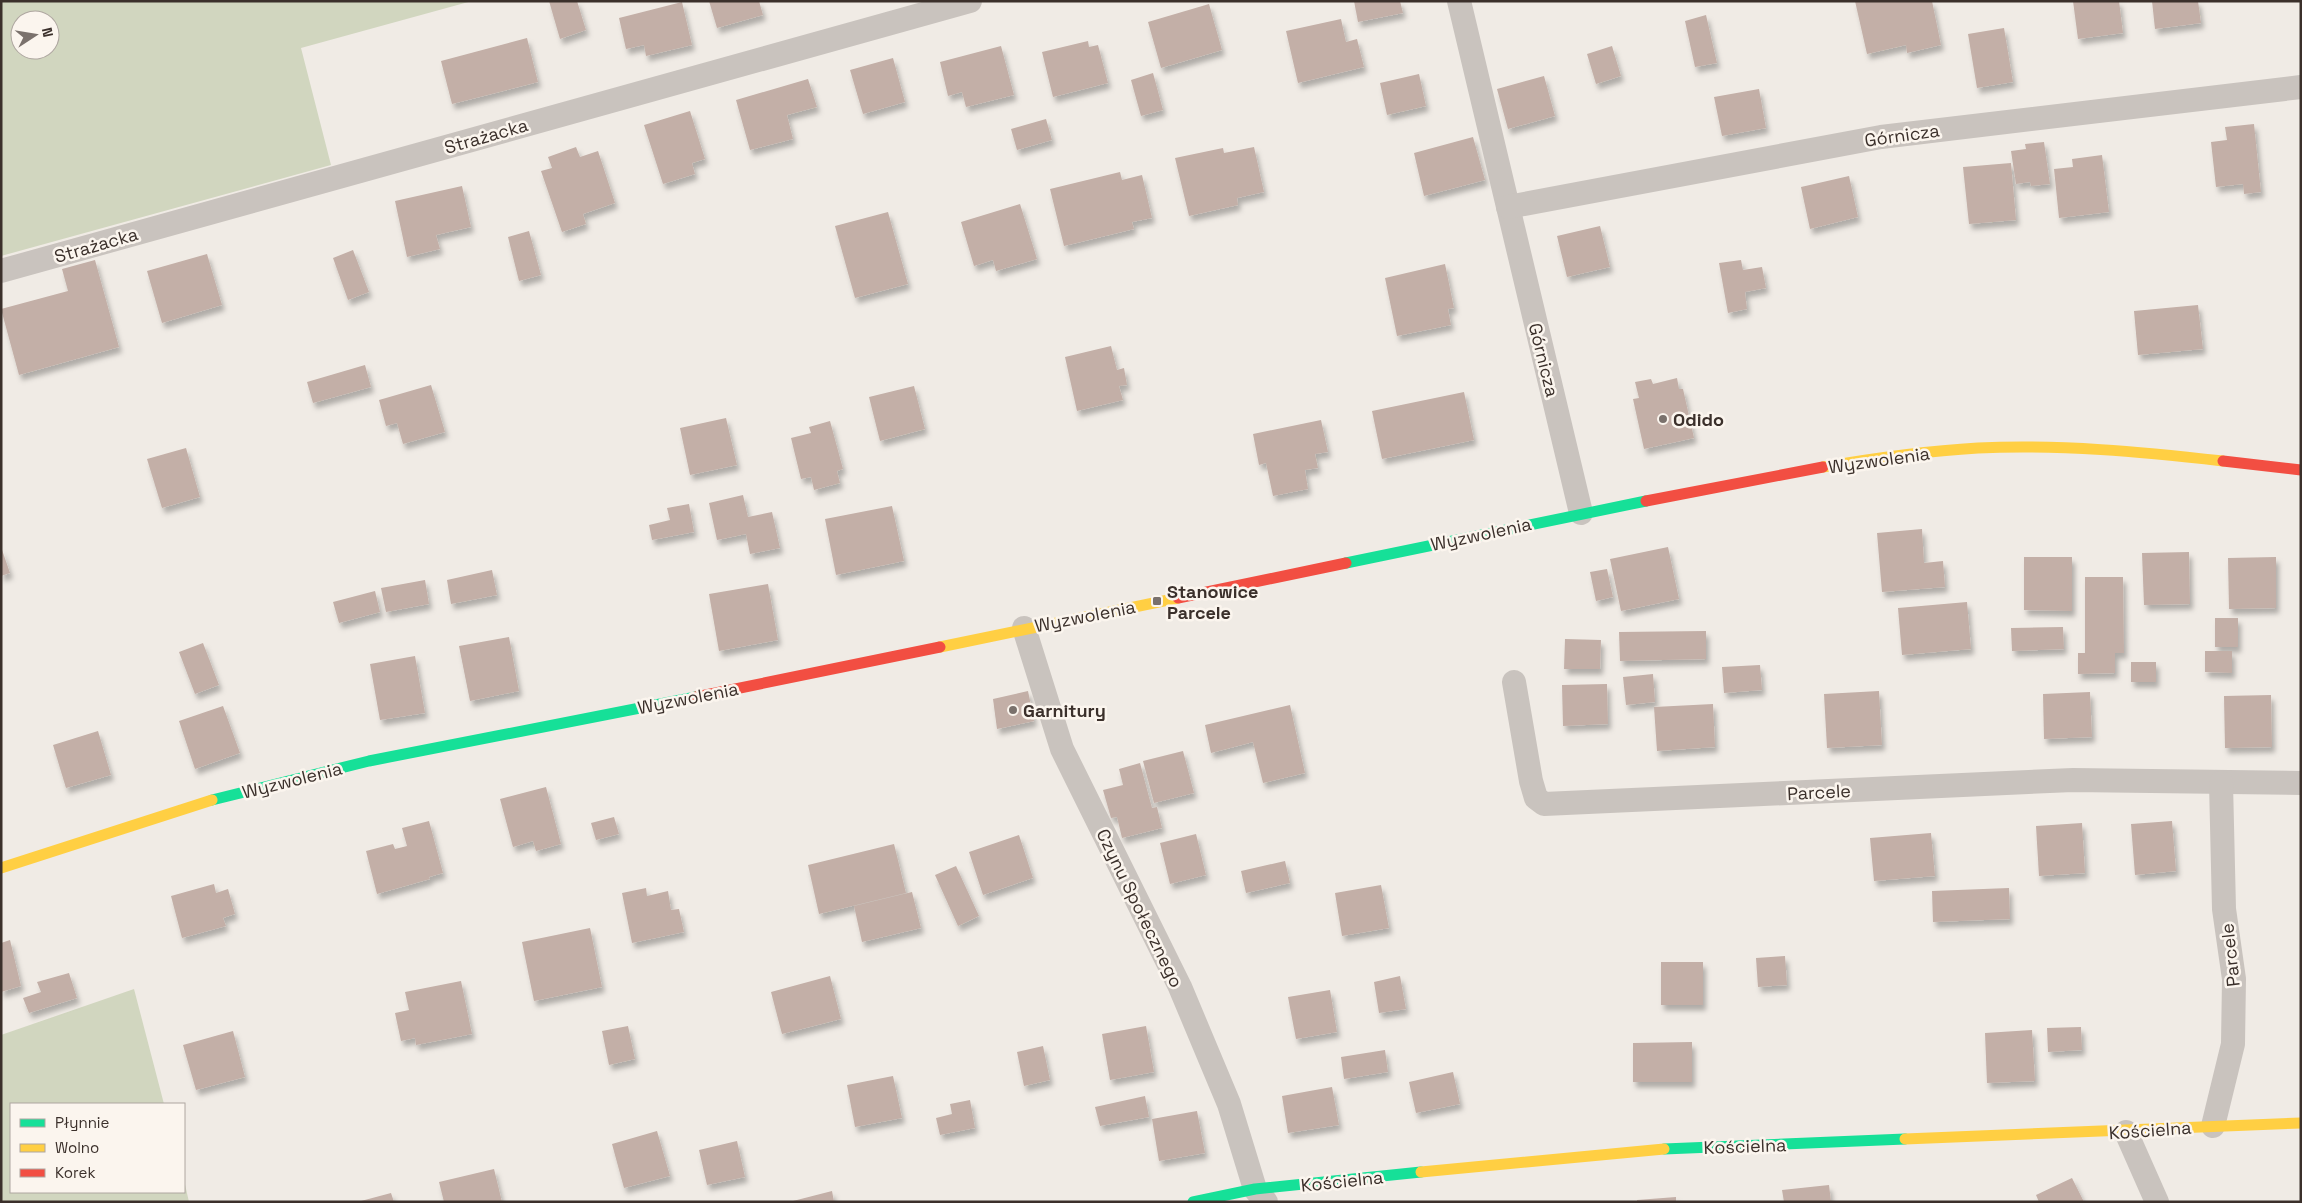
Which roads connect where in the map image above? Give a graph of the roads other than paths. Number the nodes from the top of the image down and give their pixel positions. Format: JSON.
{"nodes":[{"id":1,"x":970,"y":1,"type":"edge"},
{"id":2,"x":1459,"y":1,"type":"edge"},
{"id":3,"x":2301,"y":87,"type":"edge"},
{"id":4,"x":1508,"y":207,"type":"junction"},
{"id":5,"x":1,"y":271,"type":"edge"},
{"id":6,"x":2301,"y":470,"type":"edge"},
{"id":7,"x":1581,"y":513,"type":"junction"},
{"id":8,"x":1024,"y":628,"type":"junction"},
{"id":9,"x":1514,"y":682,"type":"dead end"},
{"id":10,"x":2221,"y":783,"type":"junction"},
{"id":11,"x":2301,"y":783,"type":"edge"},
{"id":12,"x":1,"y":868,"type":"edge"},
{"id":13,"x":2301,"y":1123,"type":"edge"},
{"id":14,"x":2213,"y":1126,"type":"junction"},
{"id":15,"x":2126,"y":1132,"type":"junction"},
{"id":16,"x":1261,"y":1196,"type":"edge"},
{"id":17,"x":1193,"y":1202,"type":"edge"},
{"id":18,"x":2157,"y":1202,"type":"edge"}],
"edges":[{"from":1,"to":5,"type":"street","name":"Strażacka"},
{"from":2,"to":4,"type":"street","name":"Górnicza"},
{"from":3,"to":4,"type":"street","name":"Górnicza"},
{"from":4,"to":7,"type":"street","name":"Górnicza"},
{"from":6,"to":7,"type":"main road","name":"Wyzwolenia"},
{"from":7,"to":8,"type":"main road","name":"Wyzwolenia"},
{"from":8,"to":12,"type":"main road","name":"Wyzwolenia"},
{"from":8,"to":16,"type":"street","name":"Czynu Społecznego"},
{"from":9,"to":10,"type":"street","name":"Parcele"},
{"from":10,"to":11,"type":"street","name":"Parcele"},
{"from":10,"to":14,"type":"street","name":"Parcele"},
{"from":13,"to":14,"type":"main road","name":"Kościelna"},
{"from":14,"to":15,"type":"main road","name":"Kościelna"},
{"from":15,"to":16,"type":"main road","name":"Kościelna"},
{"from":15,"to":18,"type":"street"},
{"from":16,"to":17,"type":"main road","name":"Kościelna"}]}
